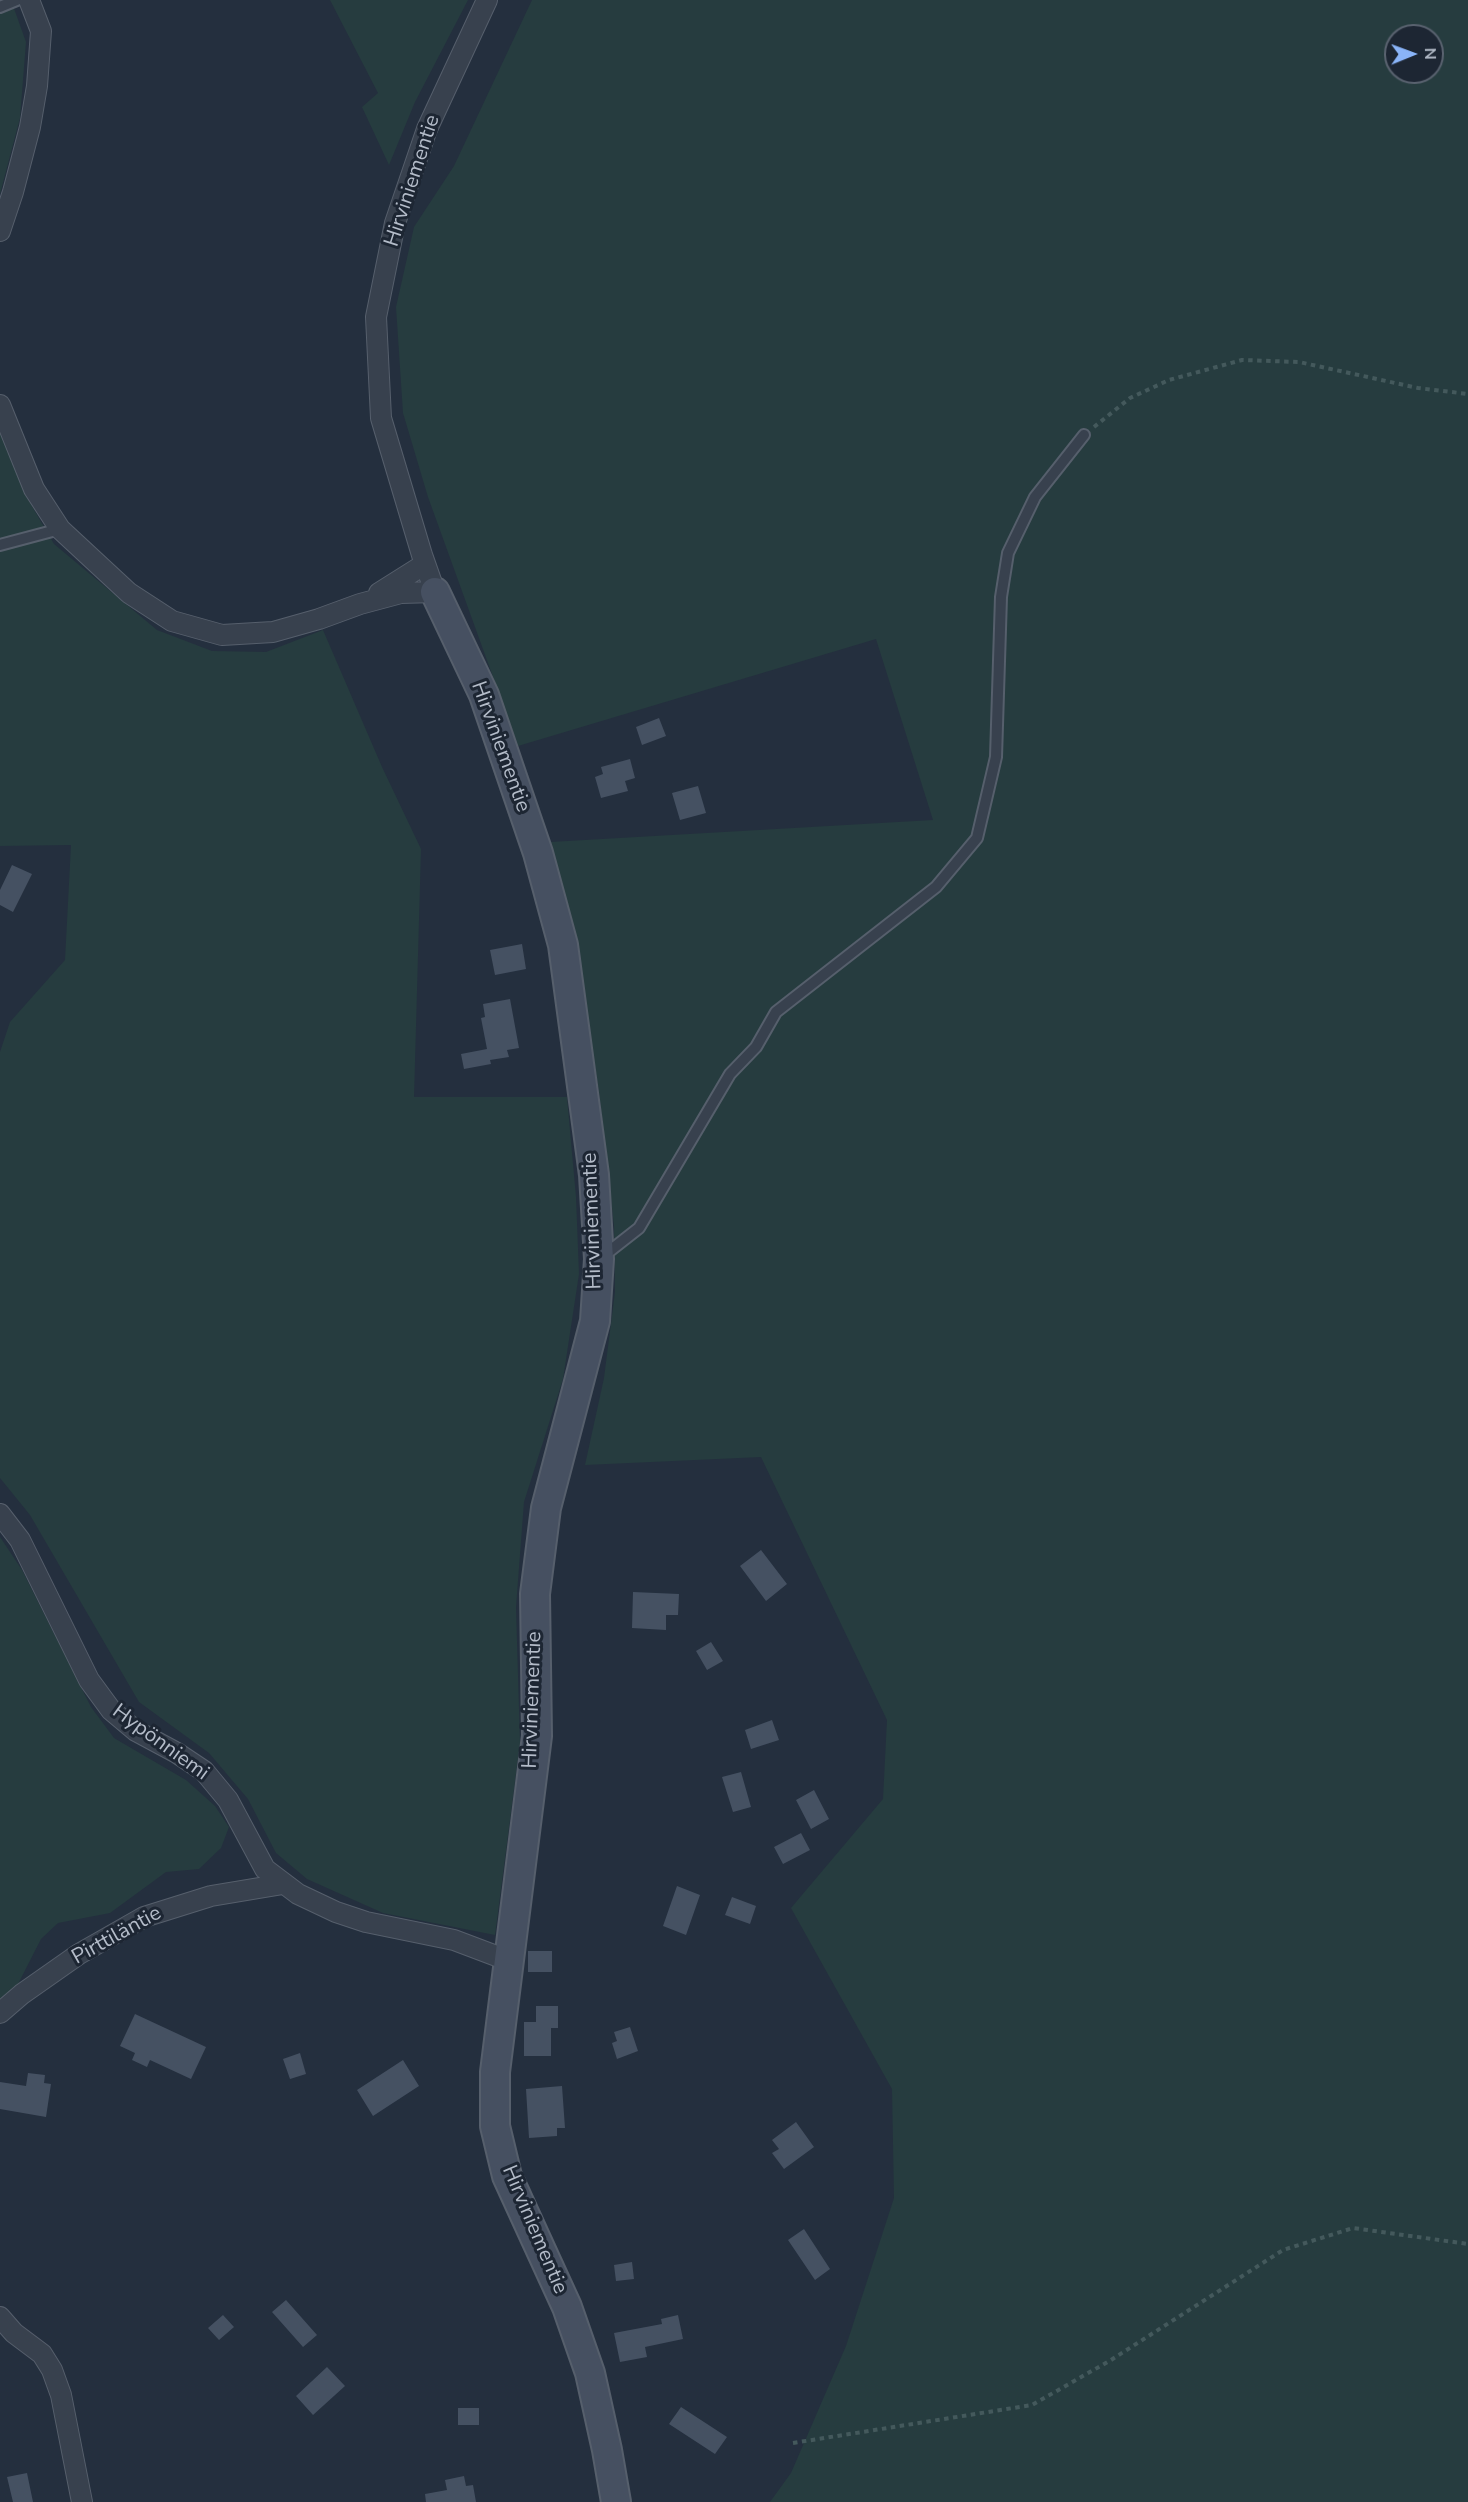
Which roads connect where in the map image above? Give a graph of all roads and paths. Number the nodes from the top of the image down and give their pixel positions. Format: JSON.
{"nodes":[{"id":1,"x":17,"y":0,"type":"edge"},
{"id":2,"x":29,"y":0,"type":"edge"},
{"id":3,"x":487,"y":0,"type":"edge"},
{"id":4,"x":0,"y":7,"type":"edge"},
{"id":5,"x":0,"y":231,"type":"edge"},
{"id":6,"x":1468,"y":394,"type":"edge"},
{"id":7,"x":0,"y":405,"type":"edge"},
{"id":8,"x":1084,"y":435,"type":"joint"},
{"id":9,"x":60,"y":529,"type":"junction"},
{"id":10,"x":0,"y":545,"type":"edge"},
{"id":11,"x":425,"y":564,"type":"junction"},
{"id":12,"x":435,"y":592,"type":"junction"},
{"id":13,"x":360,"y":604,"type":"junction"},
{"id":14,"x":599,"y":1259,"type":"junction"},
{"id":15,"x":0,"y":1514,"type":"edge"},
{"id":16,"x":284,"y":1884,"type":"junction"},
{"id":17,"x":507,"y":1960,"type":"junction"},
{"id":18,"x":0,"y":2013,"type":"edge"},
{"id":19,"x":1468,"y":2244,"type":"edge"},
{"id":20,"x":0,"y":2317,"type":"edge"},
{"id":21,"x":793,"y":2442,"type":"dead end"},
{"id":22,"x":82,"y":2502,"type":"edge"},
{"id":23,"x":616,"y":2502,"type":"edge"}],
"edges":[{"from":1,"to":4,"type":"lane"},
{"from":2,"to":5,"type":"street"},
{"from":3,"to":11,"type":"street","name":"Hirviniementie"},
{"from":6,"to":8,"type":"path"},
{"from":7,"to":9,"type":"street"},
{"from":8,"to":14,"type":"lane"},
{"from":9,"to":10,"type":"lane"},
{"from":9,"to":13,"type":"street"},
{"from":11,"to":12,"type":"street","name":"Hirviniementie"},
{"from":11,"to":13,"type":"street"},
{"from":12,"to":13,"type":"street"},
{"from":12,"to":14,"type":"street","name":"Hirviniementie"},
{"from":14,"to":17,"type":"street","name":"Hirviniementie"},
{"from":15,"to":16,"type":"street","name":"Hypönniemi"},
{"from":16,"to":17,"type":"street","name":"Hypönniemi"},
{"from":16,"to":18,"type":"street","name":"Pirttiläntie"},
{"from":17,"to":23,"type":"street","name":"Hirviniementie"},
{"from":19,"to":21,"type":"path"},
{"from":20,"to":22,"type":"street"}]}
